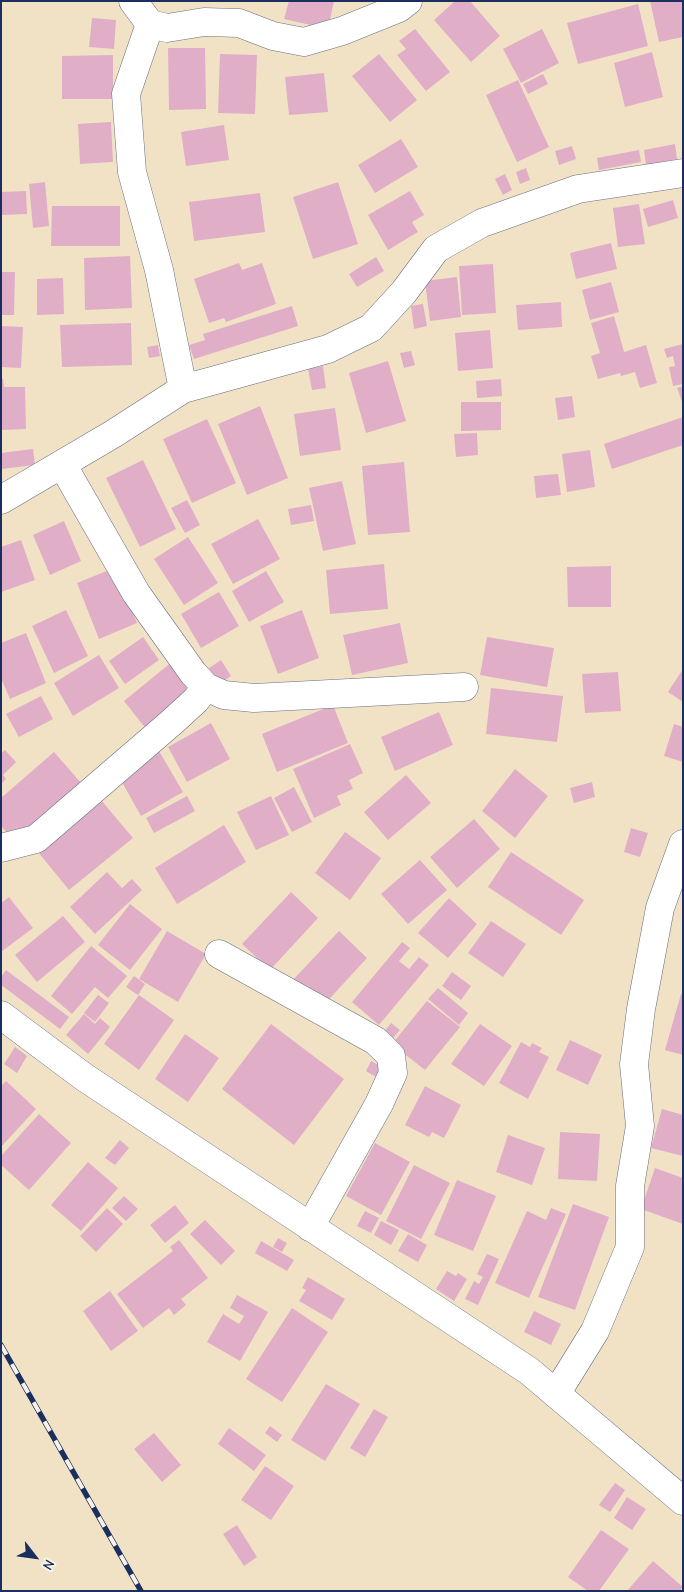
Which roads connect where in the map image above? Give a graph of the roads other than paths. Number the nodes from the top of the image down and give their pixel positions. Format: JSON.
{"nodes":[{"id":1,"x":133,"y":1,"type":"edge"},
{"id":2,"x":408,"y":1,"type":"edge"},
{"id":3,"x":150,"y":24,"type":"junction"},
{"id":4,"x":683,"y":173,"type":"edge"},
{"id":5,"x":183,"y":389,"type":"junction"},
{"id":6,"x":62,"y":464,"type":"junction"},
{"id":7,"x":1,"y":500,"type":"edge"},
{"id":8,"x":206,"y":687,"type":"junction"},
{"id":9,"x":464,"y":687,"type":"dead end"},
{"id":10,"x":683,"y":844,"type":"edge"},
{"id":11,"x":1,"y":848,"type":"edge"},
{"id":12,"x":220,"y":954,"type":"dead end"},
{"id":13,"x":1,"y":1015,"type":"edge"},
{"id":14,"x":310,"y":1227,"type":"junction"},
{"id":15,"x":556,"y":1394,"type":"junction"},
{"id":16,"x":683,"y":1501,"type":"edge"}],
"edges":[{"from":1,"to":3,"type":"street"},
{"from":2,"to":3,"type":"street"},
{"from":3,"to":5,"type":"street"},
{"from":4,"to":5,"type":"street"},
{"from":5,"to":6,"type":"street"},
{"from":6,"to":7,"type":"street"},
{"from":6,"to":8,"type":"street"},
{"from":8,"to":9,"type":"street"},
{"from":8,"to":11,"type":"street"},
{"from":10,"to":15,"type":"street"},
{"from":12,"to":14,"type":"street"},
{"from":13,"to":14,"type":"street"},
{"from":14,"to":15,"type":"street"},
{"from":15,"to":16,"type":"street"}]}
